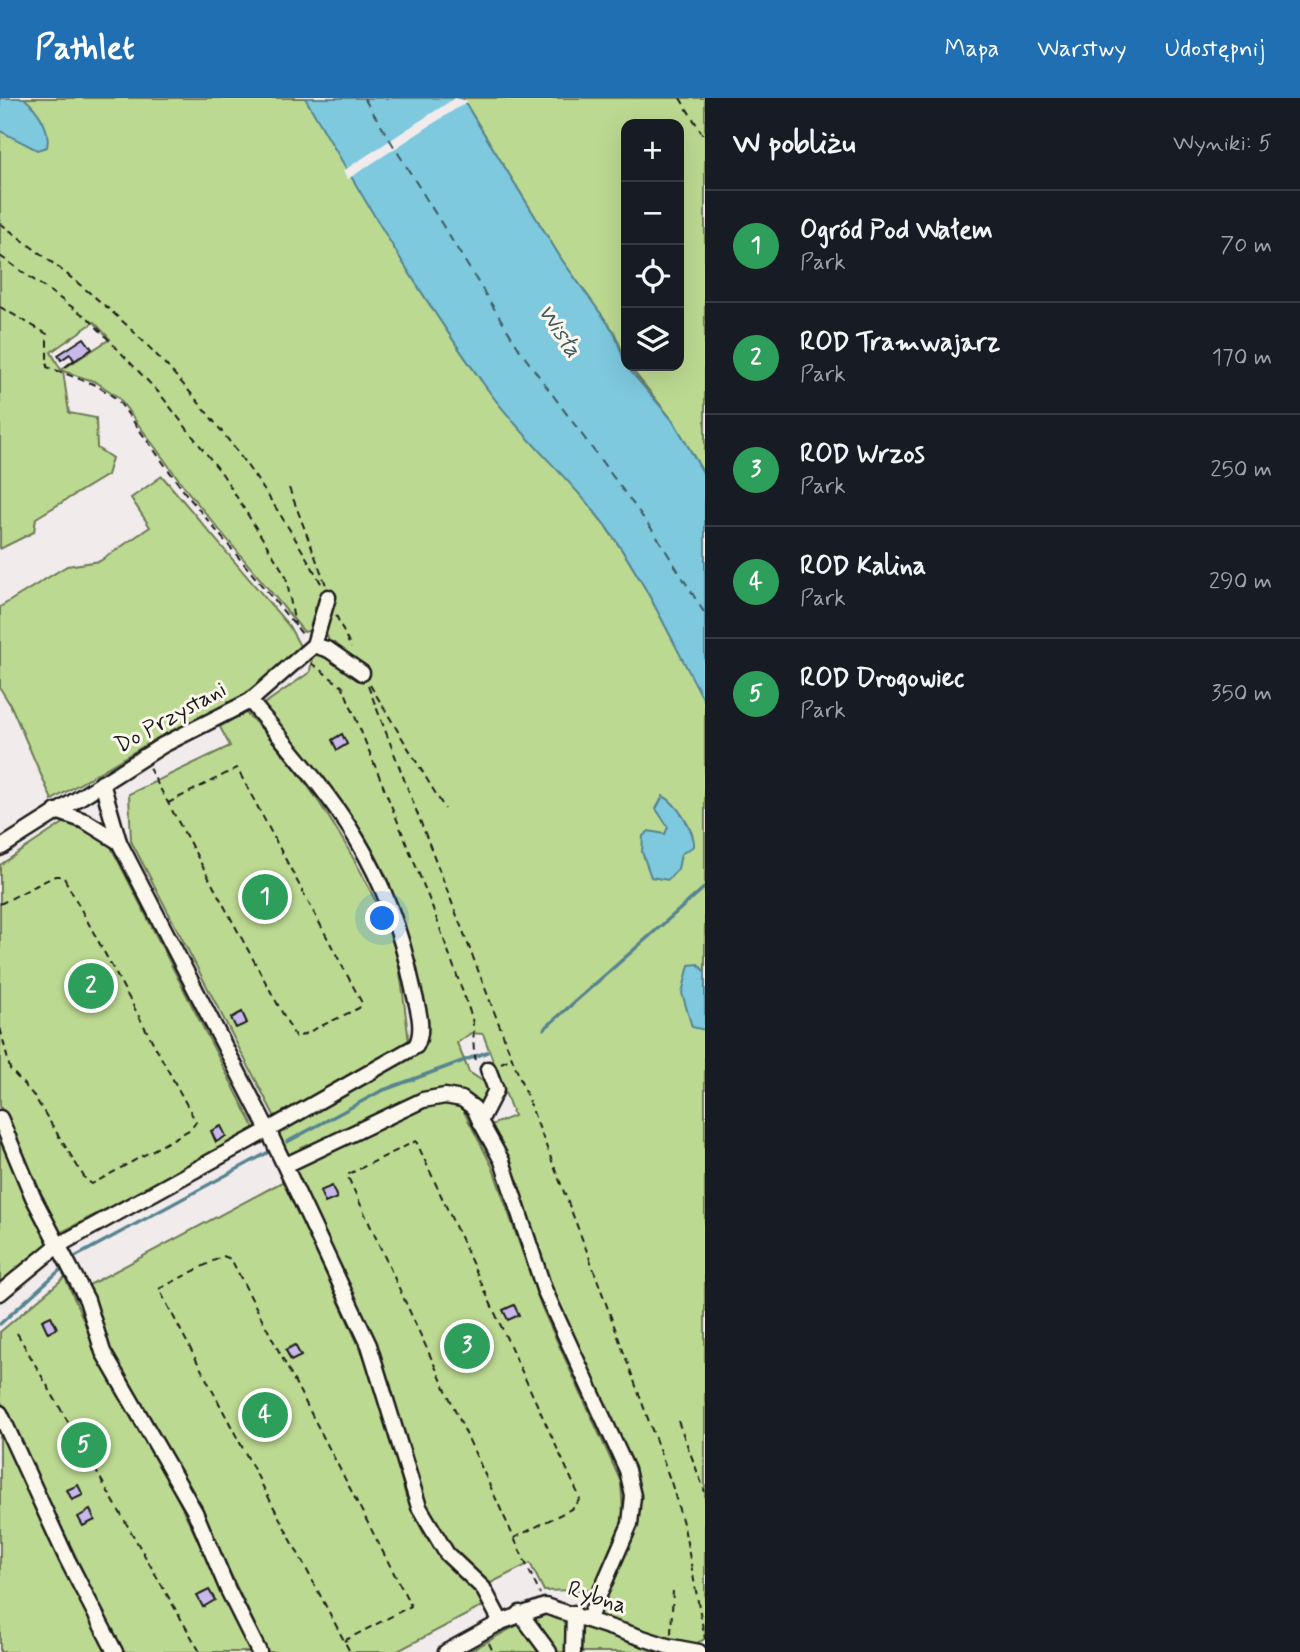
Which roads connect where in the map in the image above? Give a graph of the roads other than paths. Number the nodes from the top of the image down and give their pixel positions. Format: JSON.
{"nodes":[{"id":1,"x":328,"y":597,"type":"road end"},
{"id":2,"x":314,"y":645,"type":"junction"},
{"id":3,"x":362,"y":673,"type":"road end"},
{"id":4,"x":250,"y":701,"type":"junction"},
{"id":5,"x":102,"y":783,"type":"junction"},
{"id":6,"x":56,"y":811,"type":"junction"},
{"id":7,"x":119,"y":842,"type":"junction"},
{"id":8,"x":0,"y":848,"type":"edge"},
{"id":9,"x":487,"y":1066,"type":"road end"},
{"id":10,"x":0,"y":1118,"type":"edge"},
{"id":11,"x":480,"y":1121,"type":"junction"},
{"id":12,"x":268,"y":1130,"type":"junction"},
{"id":13,"x":286,"y":1165,"type":"junction"},
{"id":14,"x":57,"y":1245,"type":"junction"},
{"id":15,"x":0,"y":1293,"type":"edge"},
{"id":16,"x":0,"y":1413,"type":"edge"},
{"id":17,"x":520,"y":1613,"type":"junction"},
{"id":18,"x":574,"y":1613,"type":"junction"},
{"id":19,"x":589,"y":1618,"type":"junction"},
{"id":20,"x":501,"y":1622,"type":"junction"},
{"id":21,"x":115,"y":1652,"type":"edge"},
{"id":22,"x":259,"y":1652,"type":"edge"},
{"id":23,"x":446,"y":1652,"type":"edge"},
{"id":24,"x":549,"y":1652,"type":"edge"},
{"id":25,"x":573,"y":1652,"type":"edge"},
{"id":26,"x":699,"y":1652,"type":"edge"}],
"edges":[{"from":1,"to":2,"type":"street"},
{"from":2,"to":3,"type":"street"},
{"from":2,"to":4,"type":"street","name":"Do Przystani"},
{"from":4,"to":5,"type":"street","name":"Do Przystani"},
{"from":4,"to":12,"type":"street"},
{"from":5,"to":6,"type":"street","name":"Do Przystani"},
{"from":5,"to":7,"type":"street"},
{"from":6,"to":7,"type":"street"},
{"from":6,"to":8,"type":"street","name":"Do Przystani"},
{"from":7,"to":12,"type":"street"},
{"from":9,"to":11,"type":"street"},
{"from":10,"to":14,"type":"street"},
{"from":11,"to":13,"type":"street"},
{"from":11,"to":19,"type":"street"},
{"from":12,"to":13,"type":"street"},
{"from":12,"to":14,"type":"street"},
{"from":13,"to":20,"type":"street"},
{"from":14,"to":15,"type":"street"},
{"from":14,"to":22,"type":"street"},
{"from":16,"to":21,"type":"street"},
{"from":17,"to":18,"type":"street","name":"Rybna"},
{"from":17,"to":20,"type":"street","name":"Rybna"},
{"from":17,"to":24,"type":"street"},
{"from":18,"to":19,"type":"street","name":"Rybna"},
{"from":18,"to":25,"type":"street"},
{"from":19,"to":26,"type":"street","name":"Rybna"},
{"from":20,"to":23,"type":"street","name":"Rybna"}]}
